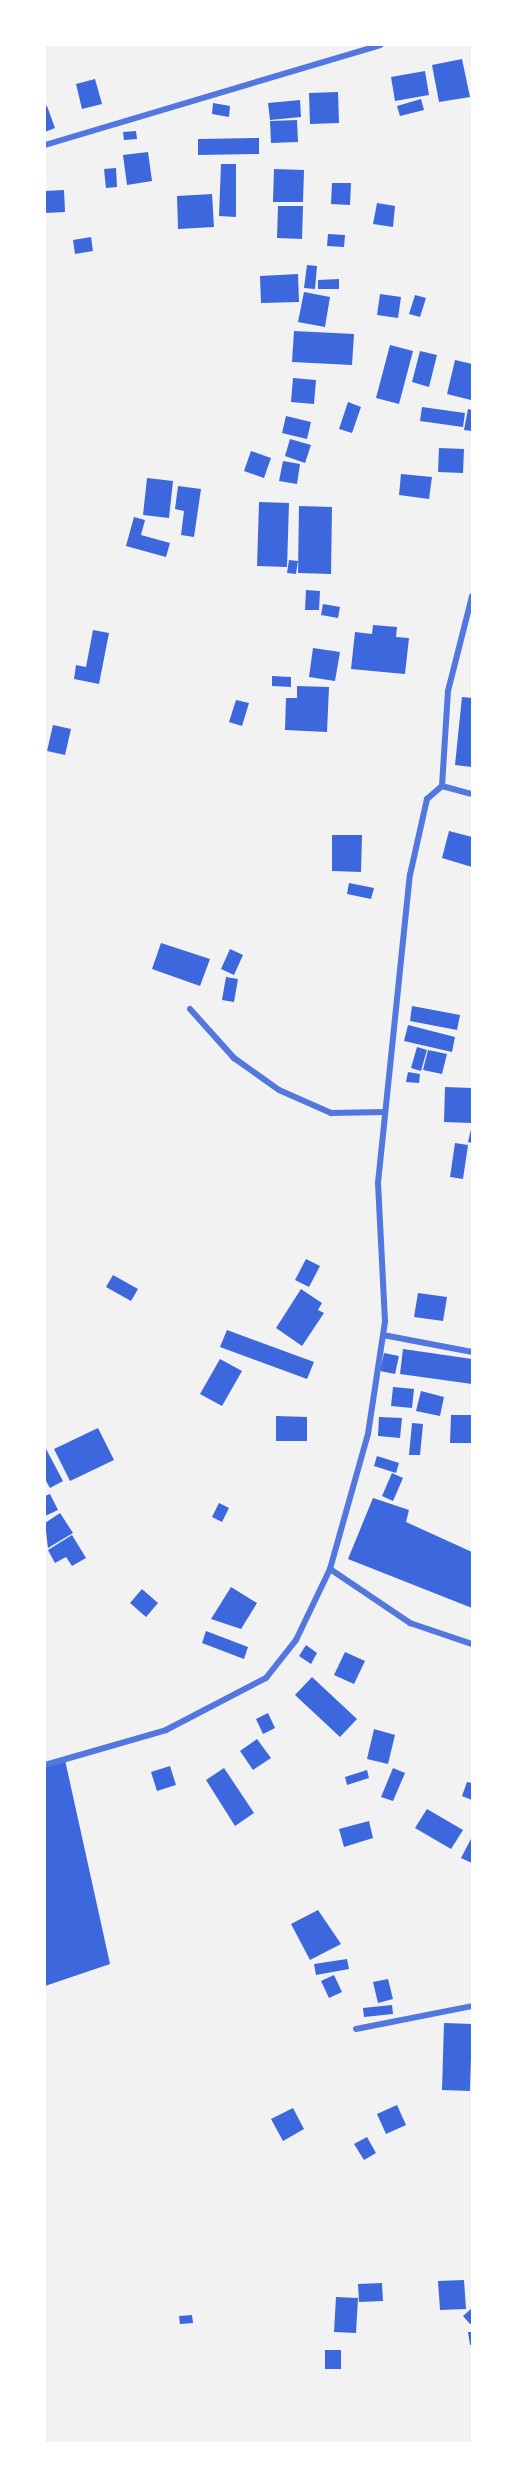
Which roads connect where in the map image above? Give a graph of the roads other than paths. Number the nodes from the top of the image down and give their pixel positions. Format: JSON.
{"nodes":[{"id":1,"x":380,"y":45,"type":"edge"},
{"id":2,"x":45,"y":145,"type":"edge"},
{"id":3,"x":472,"y":596,"type":"edge"},
{"id":4,"x":442,"y":786,"type":"junction"},
{"id":5,"x":472,"y":794,"type":"edge"},
{"id":6,"x":190,"y":1009,"type":"dead end"},
{"id":7,"x":385,"y":1112,"type":"junction"},
{"id":8,"x":383,"y":1335,"type":"junction"},
{"id":9,"x":472,"y":1352,"type":"edge"},
{"id":10,"x":330,"y":1569,"type":"junction"},
{"id":11,"x":472,"y":1644,"type":"edge"},
{"id":12,"x":45,"y":1766,"type":"edge"},
{"id":13,"x":472,"y":2006,"type":"edge"},
{"id":14,"x":356,"y":2029,"type":"dead end"}],
"edges":[{"from":1,"to":2,"type":"street"},
{"from":3,"to":4,"type":"street"},
{"from":4,"to":5,"type":"street"},
{"from":4,"to":7,"type":"street"},
{"from":6,"to":7,"type":"street"},
{"from":7,"to":8,"type":"street"},
{"from":8,"to":9,"type":"street"},
{"from":8,"to":10,"type":"street"},
{"from":10,"to":11,"type":"street"},
{"from":10,"to":12,"type":"street"},
{"from":13,"to":14,"type":"street"}]}
